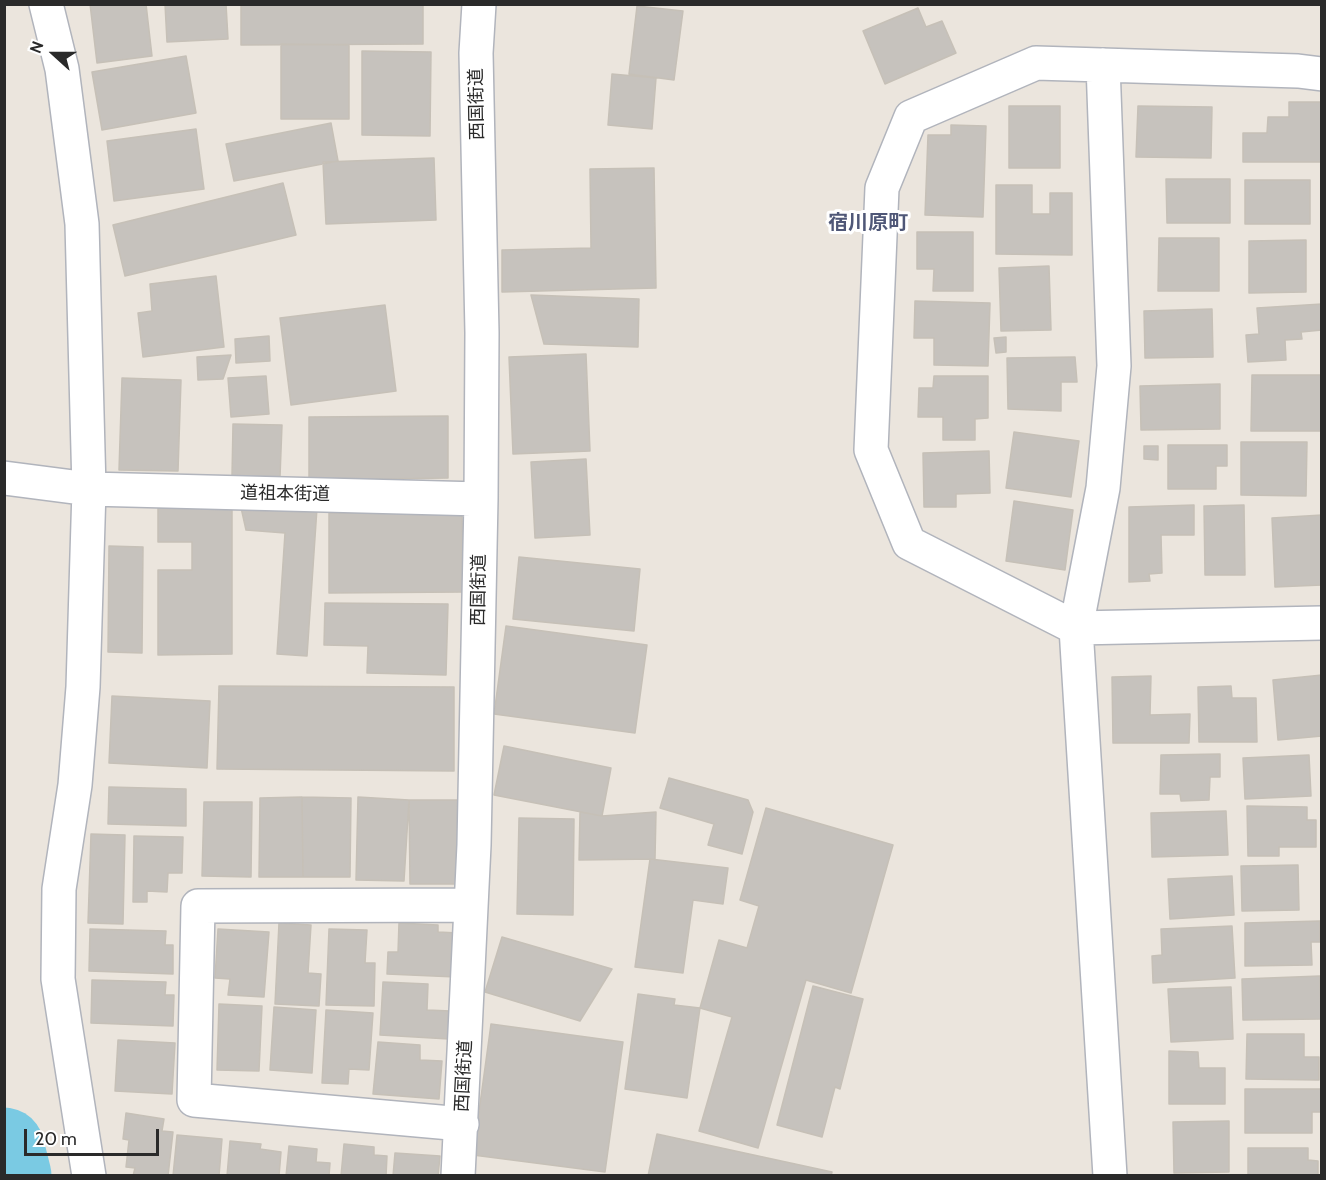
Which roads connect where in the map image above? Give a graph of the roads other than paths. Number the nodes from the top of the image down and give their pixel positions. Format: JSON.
{"nodes":[{"id":1,"x":46,"y":4,"type":"edge"},
{"id":2,"x":479,"y":4,"type":"edge"},
{"id":3,"x":1103,"y":65,"type":"junction"},
{"id":4,"x":1322,"y":74,"type":"edge"},
{"id":5,"x":4,"y":478,"type":"edge"},
{"id":6,"x":89,"y":489,"type":"junction"},
{"id":7,"x":481,"y":499,"type":"junction"},
{"id":8,"x":1322,"y":623,"type":"edge"},
{"id":9,"x":1076,"y":628,"type":"junction"},
{"id":10,"x":471,"y":905,"type":"junction"},
{"id":11,"x":462,"y":1124,"type":"junction"},
{"id":12,"x":89,"y":1176,"type":"edge"},
{"id":13,"x":458,"y":1176,"type":"edge"},
{"id":14,"x":1110,"y":1176,"type":"edge"}],
"edges":[{"from":1,"to":6,"type":"street"},
{"from":2,"to":7,"type":"street","name":"西国街道"},
{"from":3,"to":4,"type":"street"},
{"from":3,"to":9,"type":"street"},
{"from":3,"to":9,"type":"street"},
{"from":5,"to":6,"type":"street","name":"道祖本街道"},
{"from":6,"to":7,"type":"street","name":"道祖本街道"},
{"from":6,"to":12,"type":"street"},
{"from":7,"to":10,"type":"street","name":"西国街道"},
{"from":8,"to":9,"type":"street"},
{"from":9,"to":14,"type":"street"},
{"from":10,"to":11,"type":"street","name":"西国街道"},
{"from":10,"to":11,"type":"street"},
{"from":11,"to":13,"type":"street","name":"西国街道"}]}
